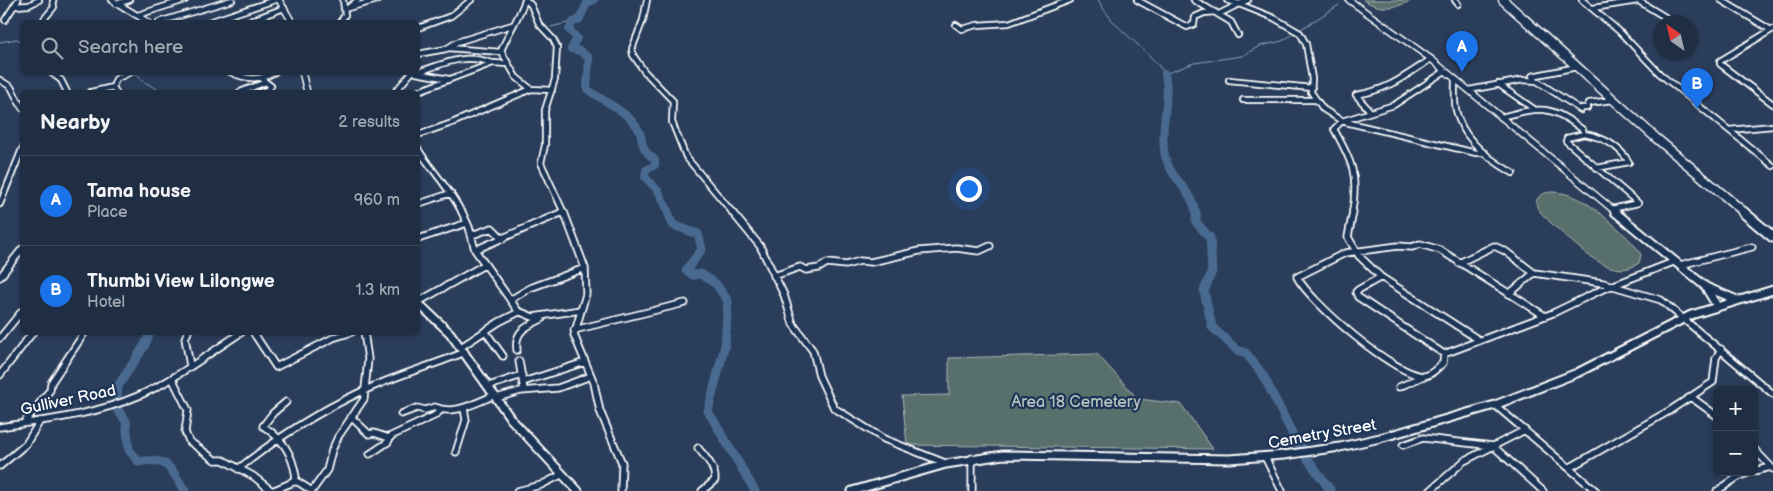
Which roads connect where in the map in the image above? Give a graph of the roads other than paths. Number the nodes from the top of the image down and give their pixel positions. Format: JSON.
{"nodes":[{"id":1,"x":18,"y":0,"type":"edge"},
{"id":2,"x":39,"y":0,"type":"edge"},
{"id":3,"x":53,"y":0,"type":"edge"},
{"id":4,"x":112,"y":0,"type":"edge"},
{"id":5,"x":129,"y":0,"type":"edge"},
{"id":6,"x":185,"y":0,"type":"edge"},
{"id":7,"x":232,"y":0,"type":"edge"},
{"id":8,"x":275,"y":0,"type":"edge"},
{"id":9,"x":279,"y":0,"type":"edge"},
{"id":10,"x":343,"y":0,"type":"edge"},
{"id":11,"x":358,"y":0,"type":"edge"},
{"id":12,"x":378,"y":0,"type":"edge"},
{"id":13,"x":471,"y":0,"type":"edge"},
{"id":14,"x":525,"y":0,"type":"edge"},
{"id":15,"x":647,"y":0,"type":"edge"},
{"id":16,"x":1070,"y":0,"type":"edge"},
{"id":17,"x":1137,"y":0,"type":"edge"},
{"id":18,"x":1194,"y":0,"type":"edge"},
{"id":19,"x":1227,"y":0,"type":"edge"},
{"id":20,"x":1248,"y":0,"type":"edge"},
{"id":21,"x":1349,"y":0,"type":"edge"},
{"id":22,"x":1455,"y":0,"type":"edge"},
{"id":23,"x":1503,"y":0,"type":"edge"},
{"id":24,"x":1508,"y":0,"type":"edge"},
{"id":25,"x":1582,"y":0,"type":"edge"},
{"id":26,"x":1721,"y":0,"type":"edge"},
{"id":27,"x":1638,"y":1,"type":"edge"},
{"id":28,"x":116,"y":4,"type":"junction"},
{"id":29,"x":1239,"y":4,"type":"junction"},
{"id":30,"x":1458,"y":4,"type":"dead end"},
{"id":31,"x":15,"y":6,"type":"junction"},
{"id":32,"x":284,"y":8,"type":"junction"},
{"id":33,"x":1593,"y":8,"type":"junction"},
{"id":34,"x":345,"y":9,"type":"junction"},
{"id":35,"x":1217,"y":13,"type":"junction"},
{"id":36,"x":138,"y":15,"type":"junction"},
{"id":37,"x":1661,"y":15,"type":"edge"},
{"id":38,"x":5,"y":20,"type":"dead end"},
{"id":39,"x":45,"y":20,"type":"edge"},
{"id":40,"x":145,"y":20,"type":"edge"},
{"id":41,"x":167,"y":20,"type":"edge"},
{"id":42,"x":215,"y":20,"type":"edge"},
{"id":43,"x":252,"y":20,"type":"edge"},
{"id":44,"x":291,"y":20,"type":"edge"},
{"id":45,"x":342,"y":20,"type":"edge"},
{"id":46,"x":512,"y":24,"type":"junction"},
{"id":47,"x":956,"y":24,"type":"dead end"},
{"id":48,"x":420,"y":27,"type":"edge"},
{"id":49,"x":1772,"y":29,"type":"edge"},
{"id":50,"x":1238,"y":35,"type":"dead end"},
{"id":51,"x":448,"y":48,"type":"junction"},
{"id":52,"x":501,"y":52,"type":"junction"},
{"id":53,"x":420,"y":54,"type":"edge"},
{"id":54,"x":1431,"y":60,"type":"junction"},
{"id":55,"x":493,"y":63,"type":"junction"},
{"id":56,"x":508,"y":64,"type":"junction"},
{"id":57,"x":1578,"y":67,"type":"junction"},
{"id":58,"x":420,"y":70,"type":"edge"},
{"id":59,"x":1445,"y":71,"type":"junction"},
{"id":60,"x":420,"y":73,"type":"edge"},
{"id":61,"x":54,"y":75,"type":"edge"},
{"id":62,"x":123,"y":75,"type":"edge"},
{"id":63,"x":234,"y":75,"type":"edge"},
{"id":64,"x":271,"y":75,"type":"edge"},
{"id":65,"x":303,"y":75,"type":"edge"},
{"id":66,"x":412,"y":75,"type":"edge"},
{"id":67,"x":1455,"y":79,"type":"junction"},
{"id":68,"x":0,"y":80,"type":"edge"},
{"id":69,"x":265,"y":80,"type":"junction"},
{"id":70,"x":449,"y":80,"type":"junction"},
{"id":71,"x":1229,"y":80,"type":"dead end"},
{"id":72,"x":1537,"y":81,"type":"junction"},
{"id":73,"x":1498,"y":84,"type":"junction"},
{"id":74,"x":113,"y":87,"type":"junction"},
{"id":75,"x":1312,"y":88,"type":"junction"},
{"id":76,"x":531,"y":89,"type":"junction"},
{"id":77,"x":66,"y":90,"type":"edge"},
{"id":78,"x":100,"y":90,"type":"edge"},
{"id":79,"x":115,"y":90,"type":"edge"},
{"id":80,"x":244,"y":90,"type":"edge"},
{"id":81,"x":266,"y":90,"type":"edge"},
{"id":82,"x":306,"y":90,"type":"edge"},
{"id":83,"x":398,"y":90,"type":"edge"},
{"id":84,"x":552,"y":90,"type":"junction"},
{"id":85,"x":1469,"y":90,"type":"junction"},
{"id":86,"x":420,"y":91,"type":"edge"},
{"id":87,"x":1243,"y":100,"type":"dead end"},
{"id":88,"x":1316,"y":100,"type":"junction"},
{"id":89,"x":1613,"y":100,"type":"junction"},
{"id":90,"x":20,"y":104,"type":"edge"},
{"id":91,"x":1773,"y":104,"type":"edge"},
{"id":92,"x":1534,"y":109,"type":"junction"},
{"id":93,"x":1370,"y":112,"type":"junction"},
{"id":94,"x":1501,"y":117,"type":"junction"},
{"id":95,"x":1342,"y":121,"type":"junction"},
{"id":96,"x":1773,"y":126,"type":"edge"},
{"id":97,"x":1729,"y":130,"type":"junction"},
{"id":98,"x":420,"y":134,"type":"edge"},
{"id":99,"x":1584,"y":134,"type":"junction"},
{"id":100,"x":1485,"y":152,"type":"junction"},
{"id":101,"x":420,"y":153,"type":"edge"},
{"id":102,"x":20,"y":154,"type":"edge"},
{"id":103,"x":1773,"y":166,"type":"edge"},
{"id":104,"x":1597,"y":168,"type":"junction"},
{"id":105,"x":1513,"y":173,"type":"dead end"},
{"id":106,"x":451,"y":193,"type":"junction"},
{"id":107,"x":420,"y":203,"type":"edge"},
{"id":108,"x":0,"y":204,"type":"edge"},
{"id":109,"x":1612,"y":209,"type":"junction"},
{"id":110,"x":562,"y":212,"type":"junction"},
{"id":111,"x":467,"y":223,"type":"junction"},
{"id":112,"x":1773,"y":232,"type":"edge"},
{"id":113,"x":472,"y":235,"type":"junction"},
{"id":114,"x":1773,"y":237,"type":"edge"},
{"id":115,"x":420,"y":239,"type":"edge"},
{"id":116,"x":503,"y":239,"type":"junction"},
{"id":117,"x":990,"y":246,"type":"dead end"},
{"id":118,"x":1752,"y":247,"type":"dead end"},
{"id":119,"x":475,"y":250,"type":"junction"},
{"id":120,"x":1357,"y":251,"type":"junction"},
{"id":121,"x":20,"y":252,"type":"edge"},
{"id":122,"x":1460,"y":263,"type":"junction"},
{"id":123,"x":1678,"y":263,"type":"junction"},
{"id":124,"x":484,"y":265,"type":"junction"},
{"id":125,"x":585,"y":268,"type":"junction"},
{"id":126,"x":1534,"y":273,"type":"junction"},
{"id":127,"x":774,"y":276,"type":"junction"},
{"id":128,"x":0,"y":277,"type":"edge"},
{"id":129,"x":1381,"y":277,"type":"junction"},
{"id":130,"x":1613,"y":286,"type":"junction"},
{"id":131,"x":1706,"y":287,"type":"junction"},
{"id":132,"x":1773,"y":290,"type":"edge"},
{"id":133,"x":1509,"y":294,"type":"junction"},
{"id":134,"x":510,"y":300,"type":"junction"},
{"id":135,"x":1737,"y":300,"type":"junction"},
{"id":136,"x":420,"y":301,"type":"edge"},
{"id":137,"x":685,"y":303,"type":"dead end"},
{"id":138,"x":420,"y":304,"type":"edge"},
{"id":139,"x":1717,"y":306,"type":"junction"},
{"id":140,"x":581,"y":310,"type":"junction"},
{"id":141,"x":520,"y":312,"type":"junction"},
{"id":142,"x":20,"y":313,"type":"edge"},
{"id":143,"x":1545,"y":316,"type":"junction"},
{"id":144,"x":547,"y":317,"type":"junction"},
{"id":145,"x":1682,"y":318,"type":"junction"},
{"id":146,"x":574,"y":330,"type":"junction"},
{"id":147,"x":485,"y":331,"type":"junction"},
{"id":148,"x":31,"y":335,"type":"edge"},
{"id":149,"x":83,"y":335,"type":"edge"},
{"id":150,"x":186,"y":335,"type":"edge"},
{"id":151,"x":237,"y":335,"type":"edge"},
{"id":152,"x":255,"y":335,"type":"edge"},
{"id":153,"x":342,"y":335,"type":"edge"},
{"id":154,"x":364,"y":335,"type":"edge"},
{"id":155,"x":0,"y":338,"type":"edge"},
{"id":156,"x":1479,"y":340,"type":"junction"},
{"id":157,"x":1721,"y":348,"type":"junction"},
{"id":158,"x":463,"y":350,"type":"junction"},
{"id":159,"x":517,"y":350,"type":"dead end"},
{"id":160,"x":1444,"y":354,"type":"junction"},
{"id":161,"x":503,"y":356,"type":"dead end"},
{"id":162,"x":519,"y":361,"type":"dead end"},
{"id":163,"x":585,"y":362,"type":"junction"},
{"id":164,"x":190,"y":366,"type":"junction"},
{"id":165,"x":0,"y":375,"type":"edge"},
{"id":166,"x":591,"y":376,"type":"junction"},
{"id":167,"x":1424,"y":376,"type":"junction"},
{"id":168,"x":172,"y":378,"type":"junction"},
{"id":169,"x":522,"y":378,"type":"junction"},
{"id":170,"x":488,"y":386,"type":"junction"},
{"id":171,"x":1399,"y":387,"type":"dead end"},
{"id":172,"x":364,"y":390,"type":"junction"},
{"id":173,"x":521,"y":391,"type":"junction"},
{"id":174,"x":1773,"y":394,"type":"edge"},
{"id":175,"x":496,"y":397,"type":"junction"},
{"id":176,"x":1691,"y":397,"type":"junction"},
{"id":177,"x":286,"y":402,"type":"dead end"},
{"id":178,"x":1495,"y":405,"type":"junction"},
{"id":179,"x":464,"y":408,"type":"junction"},
{"id":180,"x":441,"y":410,"type":"junction"},
{"id":181,"x":1713,"y":413,"type":"edge"},
{"id":182,"x":401,"y":414,"type":"dead end"},
{"id":183,"x":351,"y":417,"type":"junction"},
{"id":184,"x":40,"y":421,"type":"junction"},
{"id":185,"x":24,"y":423,"type":"junction"},
{"id":186,"x":0,"y":427,"type":"edge"},
{"id":187,"x":1525,"y":430,"type":"junction"},
{"id":188,"x":278,"y":437,"type":"junction"},
{"id":189,"x":389,"y":438,"type":"junction"},
{"id":190,"x":1403,"y":445,"type":"dead end"},
{"id":191,"x":1493,"y":446,"type":"junction"},
{"id":192,"x":698,"y":448,"type":"dead end"},
{"id":193,"x":456,"y":452,"type":"dead end"},
{"id":194,"x":1758,"y":453,"type":"edge"},
{"id":195,"x":370,"y":454,"type":"dead end"},
{"id":196,"x":1265,"y":457,"type":"junction"},
{"id":197,"x":972,"y":458,"type":"junction"},
{"id":198,"x":945,"y":463,"type":"junction"},
{"id":199,"x":0,"y":466,"type":"edge"},
{"id":200,"x":1569,"y":468,"type":"junction"},
{"id":201,"x":1772,"y":468,"type":"edge"},
{"id":202,"x":238,"y":469,"type":"junction"},
{"id":203,"x":1758,"y":470,"type":"edge"},
{"id":204,"x":563,"y":474,"type":"junction"},
{"id":205,"x":1740,"y":476,"type":"edge"},
{"id":206,"x":291,"y":482,"type":"junction"},
{"id":207,"x":1593,"y":489,"type":"edge"},
{"id":208,"x":312,"y":491,"type":"edge"},
{"id":209,"x":517,"y":491,"type":"edge"},
{"id":210,"x":578,"y":491,"type":"edge"},
{"id":211,"x":621,"y":491,"type":"edge"},
{"id":212,"x":702,"y":491,"type":"edge"},
{"id":213,"x":852,"y":491,"type":"edge"},
{"id":214,"x":972,"y":491,"type":"edge"},
{"id":215,"x":1282,"y":491,"type":"edge"},
{"id":216,"x":1430,"y":491,"type":"edge"},
{"id":217,"x":1542,"y":491,"type":"edge"},
{"id":218,"x":1584,"y":491,"type":"edge"},
{"id":219,"x":1717,"y":491,"type":"edge"}],
"edges":[{"from":1,"to":31,"type":"street"},
{"from":2,"to":31,"type":"street"},
{"from":3,"to":39,"type":"street"},
{"from":4,"to":28,"type":"street"},
{"from":5,"to":28,"type":"street"},
{"from":6,"to":36,"type":"street"},
{"from":7,"to":41,"type":"street"},
{"from":8,"to":42,"type":"street"},
{"from":9,"to":32,"type":"street"},
{"from":10,"to":34,"type":"street"},
{"from":11,"to":34,"type":"street"},
{"from":12,"to":34,"type":"street"},
{"from":13,"to":48,"type":"street"},
{"from":14,"to":46,"type":"street"},
{"from":14,"to":84,"type":"street"},
{"from":15,"to":127,"type":"street"},
{"from":16,"to":47,"type":"street"},
{"from":17,"to":35,"type":"street"},
{"from":18,"to":35,"type":"street"},
{"from":19,"to":29,"type":"street"},
{"from":20,"to":29,"type":"street"},
{"from":21,"to":54,"type":"street"},
{"from":22,"to":30,"type":"street"},
{"from":23,"to":57,"type":"highway"},
{"from":24,"to":112,"type":"highway"},
{"from":25,"to":33,"type":"street"},
{"from":26,"to":49,"type":"street"},
{"from":27,"to":33,"type":"street"},
{"from":27,"to":37,"type":"street"},
{"from":28,"to":36,"type":"street"},
{"from":29,"to":35,"type":"street"},
{"from":29,"to":75,"type":"street"},
{"from":31,"to":38,"type":"street"},
{"from":32,"to":43,"type":"street"},
{"from":32,"to":44,"type":"street"},
{"from":33,"to":97,"type":"street"},
{"from":34,"to":45,"type":"street"},
{"from":35,"to":50,"type":"street"},
{"from":36,"to":40,"type":"street"},
{"from":46,"to":51,"type":"street"},
{"from":46,"to":52,"type":"street"},
{"from":49,"to":91,"type":"street"},
{"from":51,"to":52,"type":"street"},
{"from":51,"to":53,"type":"street"},
{"from":52,"to":56,"type":"street"},
{"from":54,"to":59,"type":"street"},
{"from":54,"to":93,"type":"street"},
{"from":55,"to":56,"type":"street"},
{"from":55,"to":58,"type":"street"},
{"from":55,"to":70,"type":"street"},
{"from":56,"to":76,"type":"street"},
{"from":57,"to":72,"type":"street"},
{"from":57,"to":89,"type":"highway"},
{"from":59,"to":67,"type":"street"},
{"from":59,"to":93,"type":"street"},
{"from":60,"to":70,"type":"street"},
{"from":61,"to":77,"type":"street"},
{"from":62,"to":74,"type":"street"},
{"from":63,"to":69,"type":"street"},
{"from":64,"to":69,"type":"street"},
{"from":65,"to":82,"type":"street"},
{"from":66,"to":83,"type":"street"},
{"from":67,"to":85,"type":"street"},
{"from":67,"to":100,"type":"street"},
{"from":68,"to":90,"type":"street"},
{"from":69,"to":80,"type":"street"},
{"from":69,"to":81,"type":"street"},
{"from":70,"to":86,"type":"street"},
{"from":71,"to":75,"type":"street"},
{"from":72,"to":73,"type":"street"},
{"from":72,"to":89,"type":"street"},
{"from":73,"to":85,"type":"street"},
{"from":73,"to":92,"type":"street"},
{"from":74,"to":78,"type":"street"},
{"from":74,"to":79,"type":"street"},
{"from":75,"to":88,"type":"street"},
{"from":76,"to":84,"type":"street"},
{"from":76,"to":98,"type":"street"},
{"from":84,"to":110,"type":"street"},
{"from":85,"to":94,"type":"street"},
{"from":87,"to":88,"type":"street"},
{"from":88,"to":95,"type":"street"},
{"from":89,"to":114,"type":"highway"},
{"from":92,"to":94,"type":"street"},
{"from":92,"to":99,"type":"street"},
{"from":93,"to":95,"type":"street"},
{"from":94,"to":109,"type":"street"},
{"from":95,"to":100,"type":"street"},
{"from":95,"to":120,"type":"street"},
{"from":96,"to":97,"type":"street"},
{"from":97,"to":103,"type":"street"},
{"from":99,"to":104,"type":"street"},
{"from":99,"to":104,"type":"street"},
{"from":100,"to":105,"type":"street"},
{"from":101,"to":106,"type":"street"},
{"from":102,"to":108,"type":"street"},
{"from":104,"to":109,"type":"street"},
{"from":106,"to":107,"type":"street"},
{"from":106,"to":111,"type":"street"},
{"from":109,"to":123,"type":"street"},
{"from":110,"to":116,"type":"street"},
{"from":110,"to":125,"type":"street"},
{"from":111,"to":113,"type":"street"},
{"from":111,"to":115,"type":"street"},
{"from":113,"to":116,"type":"street"},
{"from":113,"to":119,"type":"street"},
{"from":116,"to":119,"type":"street"},
{"from":117,"to":127,"type":"street"},
{"from":118,"to":123,"type":"street"},
{"from":119,"to":124,"type":"street"},
{"from":120,"to":122,"type":"street"},
{"from":120,"to":129,"type":"street"},
{"from":120,"to":167,"type":"street"},
{"from":121,"to":128,"type":"street"},
{"from":122,"to":126,"type":"street"},
{"from":122,"to":133,"type":"street"},
{"from":123,"to":130,"type":"street"},
{"from":123,"to":131,"type":"street"},
{"from":124,"to":134,"type":"street"},
{"from":124,"to":136,"type":"street"},
{"from":125,"to":134,"type":"street"},
{"from":125,"to":140,"type":"street"},
{"from":126,"to":130,"type":"street"},
{"from":126,"to":133,"type":"street"},
{"from":127,"to":198,"type":"street"},
{"from":129,"to":156,"type":"street"},
{"from":129,"to":160,"type":"street"},
{"from":130,"to":143,"type":"street"},
{"from":130,"to":145,"type":"street"},
{"from":131,"to":135,"type":"street"},
{"from":131,"to":139,"type":"street"},
{"from":132,"to":135,"type":"street","name":"Cemetry Street"},
{"from":133,"to":143,"type":"street"},
{"from":134,"to":141,"type":"street"},
{"from":135,"to":139,"type":"street","name":"Cemetry Street"},
{"from":137,"to":146,"type":"street"},
{"from":138,"to":158,"type":"street"},
{"from":139,"to":145,"type":"street","name":"Cemetry Street"},
{"from":140,"to":144,"type":"street"},
{"from":140,"to":146,"type":"street"},
{"from":141,"to":144,"type":"street"},
{"from":141,"to":147,"type":"street"},
{"from":142,"to":155,"type":"street"},
{"from":143,"to":156,"type":"street"},
{"from":144,"to":159,"type":"street"},
{"from":145,"to":157,"type":"street"},
{"from":145,"to":178,"type":"street","name":"Cemetry Street"},
{"from":146,"to":163,"type":"street"},
{"from":147,"to":158,"type":"street"},
{"from":147,"to":161,"type":"street"},
{"from":148,"to":165,"type":"street"},
{"from":149,"to":185,"type":"street"},
{"from":150,"to":164,"type":"street"},
{"from":151,"to":164,"type":"street","name":"Gulliver Road"},
{"from":152,"to":153,"type":"street"},
{"from":154,"to":172,"type":"street"},
{"from":156,"to":160,"type":"street"},
{"from":157,"to":174,"type":"street"},
{"from":157,"to":176,"type":"street"},
{"from":158,"to":170,"type":"street"},
{"from":158,"to":172,"type":"street"},
{"from":160,"to":167,"type":"street"},
{"from":162,"to":169,"type":"street"},
{"from":163,"to":166,"type":"street"},
{"from":163,"to":169,"type":"street"},
{"from":164,"to":168,"type":"street","name":"Gulliver Road"},
{"from":166,"to":173,"type":"street"},
{"from":166,"to":211,"type":"street"},
{"from":167,"to":171,"type":"street"},
{"from":168,"to":184,"type":"street","name":"Gulliver Road"},
{"from":168,"to":202,"type":"street"},
{"from":169,"to":170,"type":"street"},
{"from":169,"to":173,"type":"street"},
{"from":170,"to":175,"type":"street"},
{"from":172,"to":183,"type":"street"},
{"from":172,"to":188,"type":"street"},
{"from":173,"to":175,"type":"street"},
{"from":175,"to":179,"type":"street"},
{"from":175,"to":204,"type":"street"},
{"from":176,"to":181,"type":"street"},
{"from":176,"to":200,"type":"street"},
{"from":177,"to":188,"type":"street"},
{"from":178,"to":187,"type":"street"},
{"from":178,"to":196,"type":"street","name":"Cemetry Street"},
{"from":179,"to":180,"type":"street"},
{"from":179,"to":193,"type":"street"},
{"from":180,"to":182,"type":"street"},
{"from":180,"to":189,"type":"street"},
{"from":183,"to":189,"type":"street"},
{"from":183,"to":208,"type":"street"},
{"from":184,"to":185,"type":"street","name":"Gulliver Road"},
{"from":184,"to":199,"type":"street"},
{"from":185,"to":186,"type":"street","name":"Gulliver Road"},
{"from":187,"to":191,"type":"street"},
{"from":187,"to":200,"type":"street"},
{"from":188,"to":202,"type":"street"},
{"from":188,"to":206,"type":"street"},
{"from":189,"to":195,"type":"street"},
{"from":190,"to":191,"type":"street"},
{"from":191,"to":216,"type":"street"},
{"from":191,"to":217,"type":"street"},
{"from":192,"to":212,"type":"street"},
{"from":194,"to":201,"type":"street"},
{"from":196,"to":197,"type":"street","name":"Cemetry Street"},
{"from":196,"to":215,"type":"street"},
{"from":197,"to":198,"type":"street","name":"Cemetry Street"},
{"from":197,"to":214,"type":"street"},
{"from":198,"to":213,"type":"street","name":"Cemetry Street"},
{"from":200,"to":207,"type":"street"},
{"from":201,"to":203,"type":"street"},
{"from":202,"to":206,"type":"street"},
{"from":204,"to":209,"type":"street"},
{"from":204,"to":210,"type":"street"},
{"from":205,"to":219,"type":"street"},
{"from":206,"to":208,"type":"street"},
{"from":207,"to":218,"type":"street"}]}
